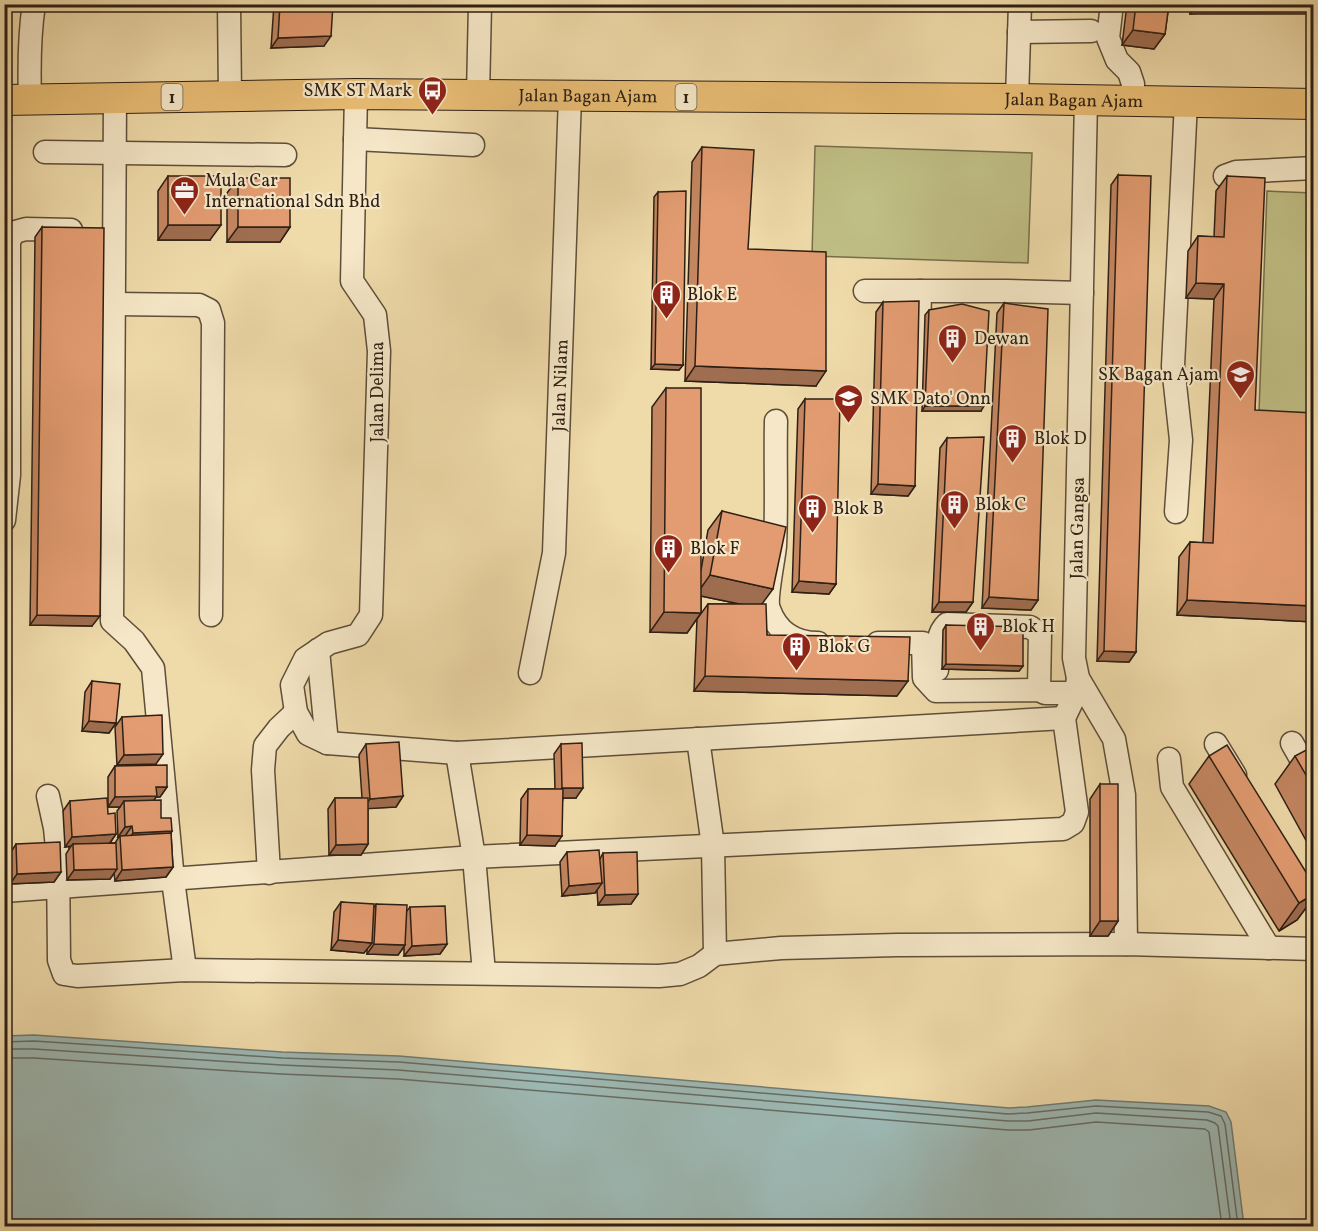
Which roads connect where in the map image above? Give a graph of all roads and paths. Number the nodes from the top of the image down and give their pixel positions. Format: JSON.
{"nodes":[{"id":1,"x":34,"y":4,"type":"edge"},
{"id":2,"x":229,"y":4,"type":"edge"},
{"id":3,"x":480,"y":4,"type":"edge"},
{"id":4,"x":1020,"y":4,"type":"edge"},
{"id":5,"x":1112,"y":4,"type":"edge"},
{"id":6,"x":1091,"y":31,"type":"dead end"},
{"id":7,"x":1019,"y":32,"type":"junction"},
{"id":8,"x":356,"y":94,"type":"junction"},
{"id":9,"x":478,"y":95,"type":"junction"},
{"id":10,"x":230,"y":96,"type":"junction"},
{"id":11,"x":570,"y":96,"type":"junction"},
{"id":12,"x":115,"y":98,"type":"junction"},
{"id":13,"x":1017,"y":99,"type":"junction"},
{"id":14,"x":17,"y":100,"type":"edge"},
{"id":15,"x":1086,"y":100,"type":"junction"},
{"id":16,"x":1133,"y":101,"type":"junction"},
{"id":17,"x":1186,"y":102,"type":"junction"},
{"id":18,"x":1314,"y":104,"type":"edge"},
{"id":19,"x":356,"y":139,"type":"junction"},
{"id":20,"x":473,"y":145,"type":"dead end"},
{"id":21,"x":45,"y":152,"type":"dead end"},
{"id":22,"x":115,"y":152,"type":"junction"},
{"id":23,"x":285,"y":155,"type":"dead end"},
{"id":24,"x":1314,"y":168,"type":"edge"},
{"id":25,"x":1225,"y":176,"type":"edge"},
{"id":26,"x":114,"y":231,"type":"junction"},
{"id":27,"x":865,"y":291,"type":"dead end"},
{"id":28,"x":920,"y":291,"type":"junction"},
{"id":29,"x":1082,"y":293,"type":"junction"},
{"id":30,"x":114,"y":304,"type":"junction"},
{"id":31,"x":7,"y":348,"type":"edge"},
{"id":32,"x":918,"y":387,"type":"edge"},
{"id":33,"x":776,"y":421,"type":"dead end"},
{"id":34,"x":1176,"y":512,"type":"dead end"},
{"id":35,"x":4,"y":520,"type":"edge"},
{"id":36,"x":211,"y":615,"type":"dead end"},
{"id":37,"x":311,"y":655,"type":"junction"},
{"id":38,"x":530,"y":673,"type":"dead end"},
{"id":39,"x":1077,"y":686,"type":"junction"},
{"id":40,"x":1039,"y":690,"type":"junction"},
{"id":41,"x":936,"y":691,"type":"junction"},
{"id":42,"x":296,"y":712,"type":"junction"},
{"id":43,"x":1064,"y":718,"type":"junction"},
{"id":44,"x":698,"y":740,"type":"junction"},
{"id":45,"x":327,"y":743,"type":"junction"},
{"id":46,"x":1292,"y":743,"type":"dead end"},
{"id":47,"x":1215,"y":744,"type":"dead end"},
{"id":48,"x":457,"y":753,"type":"junction"},
{"id":49,"x":1169,"y":759,"type":"dead end"},
{"id":50,"x":1314,"y":782,"type":"edge"},
{"id":51,"x":1247,"y":794,"type":"edge"},
{"id":52,"x":48,"y":796,"type":"dead end"},
{"id":53,"x":713,"y":846,"type":"junction"},
{"id":54,"x":474,"y":857,"type":"junction"},
{"id":55,"x":269,"y":873,"type":"junction"},
{"id":56,"x":174,"y":880,"type":"junction"},
{"id":57,"x":59,"y":888,"type":"junction"},
{"id":58,"x":4,"y":891,"type":"edge"},
{"id":59,"x":1126,"y":944,"type":"junction"},
{"id":60,"x":1269,"y":948,"type":"junction"},
{"id":61,"x":1314,"y":949,"type":"edge"},
{"id":62,"x":715,"y":954,"type":"junction"},
{"id":63,"x":185,"y":970,"type":"junction"},
{"id":64,"x":484,"y":973,"type":"junction"}],
"edges":[{"from":1,"to":14,"type":"street"},
{"from":2,"to":10,"type":"street"},
{"from":3,"to":9,"type":"street"},
{"from":4,"to":7,"type":"street"},
{"from":5,"to":16,"type":"street"},
{"from":6,"to":7,"type":"street"},
{"from":7,"to":13,"type":"street"},
{"from":8,"to":9,"type":"main road","name":"Jalan Bagan Ajam","number":"1"},
{"from":8,"to":10,"type":"main road","name":"Jalan Bagan Ajam","number":"1"},
{"from":8,"to":19,"type":"street","name":"Jalan Delima"},
{"from":9,"to":11,"type":"main road","name":"Jalan Bagan Ajam","number":"1"},
{"from":10,"to":12,"type":"main road","name":"Jalan Bagan Ajam","number":"1"},
{"from":11,"to":13,"type":"main road","name":"Jalan Bagan Ajam","number":"1"},
{"from":11,"to":38,"type":"street","name":"Jalan Nilam"},
{"from":12,"to":14,"type":"main road","name":"Jalan Bagan Ajam","number":"1"},
{"from":12,"to":22,"type":"street"},
{"from":13,"to":15,"type":"main road","name":"Jalan Bagan Ajam","number":"1"},
{"from":15,"to":16,"type":"main road","name":"Jalan Bagan Ajam","number":"1"},
{"from":15,"to":29,"type":"street","name":"Jalan Gangsa"},
{"from":16,"to":17,"type":"main road","name":"Jalan Bagan Ajam","number":"1"},
{"from":17,"to":18,"type":"main road","name":"Jalan Bagan Ajam","number":"1"},
{"from":17,"to":34,"type":"street"},
{"from":19,"to":20,"type":"street"},
{"from":19,"to":37,"type":"street","name":"Jalan Delima"},
{"from":21,"to":22,"type":"street"},
{"from":22,"to":23,"type":"street"},
{"from":22,"to":26,"type":"street"},
{"from":24,"to":25,"type":"street"},
{"from":26,"to":30,"type":"street"},
{"from":26,"to":31,"type":"street"},
{"from":27,"to":28,"type":"street"},
{"from":28,"to":29,"type":"street"},
{"from":28,"to":32,"type":"street"},
{"from":29,"to":39,"type":"street","name":"Jalan Gangsa"},
{"from":30,"to":36,"type":"street"},
{"from":30,"to":56,"type":"street"},
{"from":31,"to":35,"type":"street"},
{"from":33,"to":41,"type":"street"},
{"from":37,"to":42,"type":"street"},
{"from":37,"to":45,"type":"street"},
{"from":39,"to":40,"type":"street"},
{"from":39,"to":43,"type":"street"},
{"from":39,"to":59,"type":"street","name":"Jalan Gangsa"},
{"from":40,"to":41,"type":"street"},
{"from":40,"to":41,"type":"street"},
{"from":42,"to":45,"type":"street"},
{"from":42,"to":55,"type":"street"},
{"from":43,"to":44,"type":"street"},
{"from":43,"to":53,"type":"street"},
{"from":44,"to":48,"type":"street"},
{"from":44,"to":53,"type":"street"},
{"from":45,"to":48,"type":"street"},
{"from":46,"to":50,"type":"street"},
{"from":47,"to":51,"type":"street"},
{"from":48,"to":54,"type":"street"},
{"from":49,"to":60,"type":"street"},
{"from":52,"to":57,"type":"street"},
{"from":53,"to":54,"type":"street"},
{"from":53,"to":62,"type":"street"},
{"from":54,"to":55,"type":"street"},
{"from":54,"to":64,"type":"street"},
{"from":55,"to":56,"type":"street"},
{"from":56,"to":57,"type":"street"},
{"from":56,"to":63,"type":"street"},
{"from":57,"to":58,"type":"street"},
{"from":57,"to":63,"type":"street"},
{"from":59,"to":60,"type":"street"},
{"from":59,"to":62,"type":"street"},
{"from":60,"to":61,"type":"street"},
{"from":62,"to":64,"type":"street"},
{"from":63,"to":64,"type":"street"}]}
